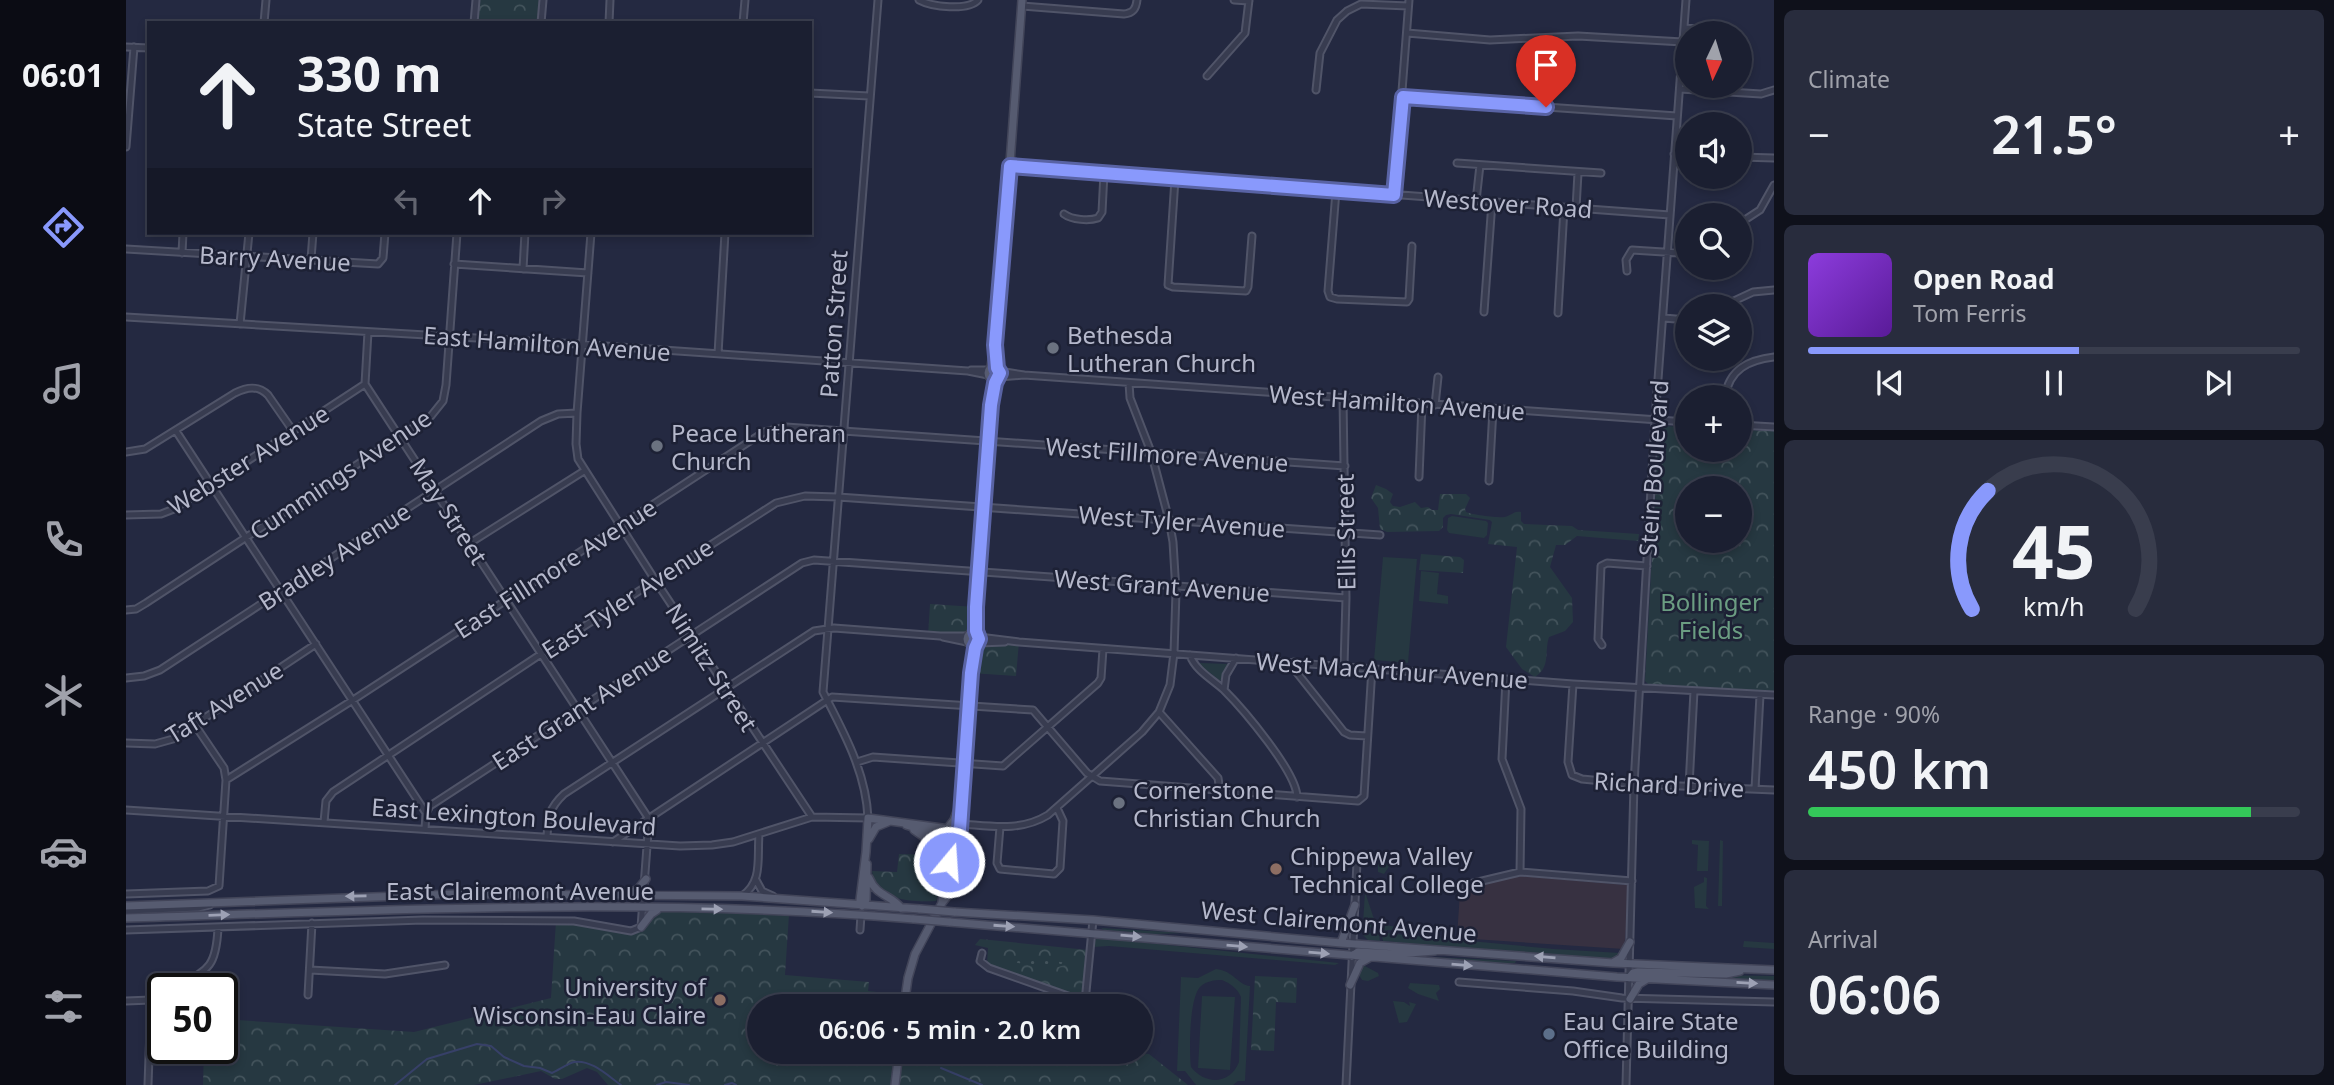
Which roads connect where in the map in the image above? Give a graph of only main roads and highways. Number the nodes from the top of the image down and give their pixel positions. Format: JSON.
{"nodes":[{"id":1,"x":1022,"y":3,"type":"edge"},
{"id":2,"x":961,"y":799,"type":"junction"},
{"id":3,"x":868,"y":818,"type":"joint"},
{"id":4,"x":895,"y":821,"type":"junction"},
{"id":5,"x":911,"y":827,"type":"junction"},
{"id":6,"x":946,"y":829,"type":"junction"},
{"id":7,"x":958,"y":839,"type":"junction"},
{"id":8,"x":937,"y":841,"type":"junction"},
{"id":9,"x":867,"y":843,"type":"junction"},
{"id":10,"x":954,"y":847,"type":"junction"},
{"id":11,"x":866,"y":852,"type":"junction"},
{"id":12,"x":943,"y":872,"type":"junction"},
{"id":13,"x":868,"y":873,"type":"junction"},
{"id":14,"x":646,"y":880,"type":"road end"},
{"id":15,"x":861,"y":884,"type":"junction"},
{"id":16,"x":626,"y":895,"type":"junction"},
{"id":17,"x":839,"y":902,"type":"junction"},
{"id":18,"x":942,"y":902,"type":"junction"},
{"id":19,"x":862,"y":904,"type":"junction"},
{"id":20,"x":1355,"y":905,"type":"road end"},
{"id":21,"x":126,"y":908,"type":"edge"},
{"id":22,"x":661,"y":908,"type":"junction"},
{"id":23,"x":901,"y":908,"type":"junction"},
{"id":24,"x":861,"y":915,"type":"junction"},
{"id":25,"x":126,"y":918,"type":"edge"},
{"id":26,"x":914,"y":919,"type":"joint"},
{"id":27,"x":641,"y":927,"type":"road end"},
{"id":28,"x":1630,"y":942,"type":"road end"},
{"id":29,"x":1342,"y":943,"type":"junction"},
{"id":30,"x":1446,"y":949,"type":"junction"},
{"id":31,"x":1352,"y":956,"type":"junction"},
{"id":32,"x":1370,"y":957,"type":"junction"},
{"id":33,"x":1613,"y":963,"type":"junction"},
{"id":34,"x":1751,"y":969,"type":"junction"},
{"id":35,"x":1774,"y":970,"type":"edge"},
{"id":36,"x":1629,"y":978,"type":"junction"},
{"id":37,"x":1647,"y":979,"type":"junction"},
{"id":38,"x":1350,"y":985,"type":"road end"},
{"id":39,"x":1774,"y":985,"type":"edge"},
{"id":40,"x":906,"y":994,"type":"edge"},
{"id":41,"x":1630,"y":999,"type":"road end"},
{"id":42,"x":897,"y":1064,"type":"edge"},
{"id":43,"x":894,"y":1085,"type":"edge"}],
"edges":[{"from":1,"to":2,"type":"main road"},
{"from":2,"to":6,"type":"main road"},
{"from":2,"to":7,"type":"main road"},
{"from":3,"to":4,"type":"main road","name":"East Lexington Boulevard"},
{"from":3,"to":9,"type":"main road","name":"Patton Street"},
{"from":4,"to":5,"type":"main road","name":"East Lexington Boulevard"},
{"from":4,"to":6,"type":"main road","name":"East Lexington Boulevard"},
{"from":4,"to":9,"type":"main road"},
{"from":5,"to":8,"type":"main road","name":"East Lexington Boulevard"},
{"from":5,"to":12,"type":"main road"},
{"from":6,"to":7,"type":"main road"},
{"from":6,"to":8,"type":"main road"},
{"from":7,"to":10,"type":"main road"},
{"from":8,"to":10,"type":"main road"},
{"from":8,"to":12,"type":"main road"},
{"from":9,"to":11,"type":"main road","name":"Patton Street"},
{"from":10,"to":18,"type":"main road"},
{"from":11,"to":13,"type":"main road","name":"Patton Street"},
{"from":11,"to":15,"type":"main road","name":"Patton Street"},
{"from":12,"to":18,"type":"main road"},
{"from":13,"to":19,"type":"main road","name":"Patton Street"},
{"from":13,"to":23,"type":"main road"},
{"from":14,"to":16,"type":"main road"},
{"from":15,"to":17,"type":"main road"},
{"from":15,"to":19,"type":"main road","name":"Patton Street"},
{"from":16,"to":17,"type":"main road","name":"East Clairemont Avenue"},
{"from":16,"to":21,"type":"main road","name":"East Clairemont Avenue","one_way":true},
{"from":17,"to":19,"type":"main road","name":"East Clairemont Avenue"},
{"from":18,"to":40,"type":"main road"},
{"from":19,"to":23,"type":"main road","name":"East Clairemont Avenue"},
{"from":19,"to":24,"type":"main road","name":"Patton Street"},
{"from":20,"to":29,"type":"main road"},
{"from":22,"to":24,"type":"main road","name":"East Clairemont Avenue","one_way":true},
{"from":25,"to":22,"type":"main road","name":"East Clairemont Avenue","one_way":true},
{"from":22,"to":27,"type":"main road"},
{"from":23,"to":29,"type":"main road","name":"West Clairemont Avenue","bridge":true},
{"from":24,"to":26,"type":"main road","name":"East Clairemont Avenue"},
{"from":26,"to":31,"type":"main road","name":"West Clairemont Avenue","one_way":true,"bridge":true},
{"from":28,"to":33,"type":"main road"},
{"from":29,"to":30,"type":"main road","name":"West Clairemont Avenue"},
{"from":30,"to":31,"type":"main road"},
{"from":33,"to":30,"type":"main road","name":"West Clairemont Avenue","one_way":true},
{"from":31,"to":32,"type":"main road","name":"West Clairemont Avenue"},
{"from":32,"to":36,"type":"main road","name":"West Clairemont Avenue","one_way":true},
{"from":32,"to":38,"type":"main road"},
{"from":33,"to":34,"type":"main road","name":"West Clairemont Avenue"},
{"from":34,"to":35,"type":"main road","name":"West Clairemont Avenue"},
{"from":34,"to":36,"type":"main road"},
{"from":36,"to":37,"type":"main road","name":"West Clairemont Avenue"},
{"from":37,"to":39,"type":"main road","name":"West Clairemont Avenue","one_way":true},
{"from":37,"to":41,"type":"main road"},
{"from":42,"to":43,"type":"main road"}]}
